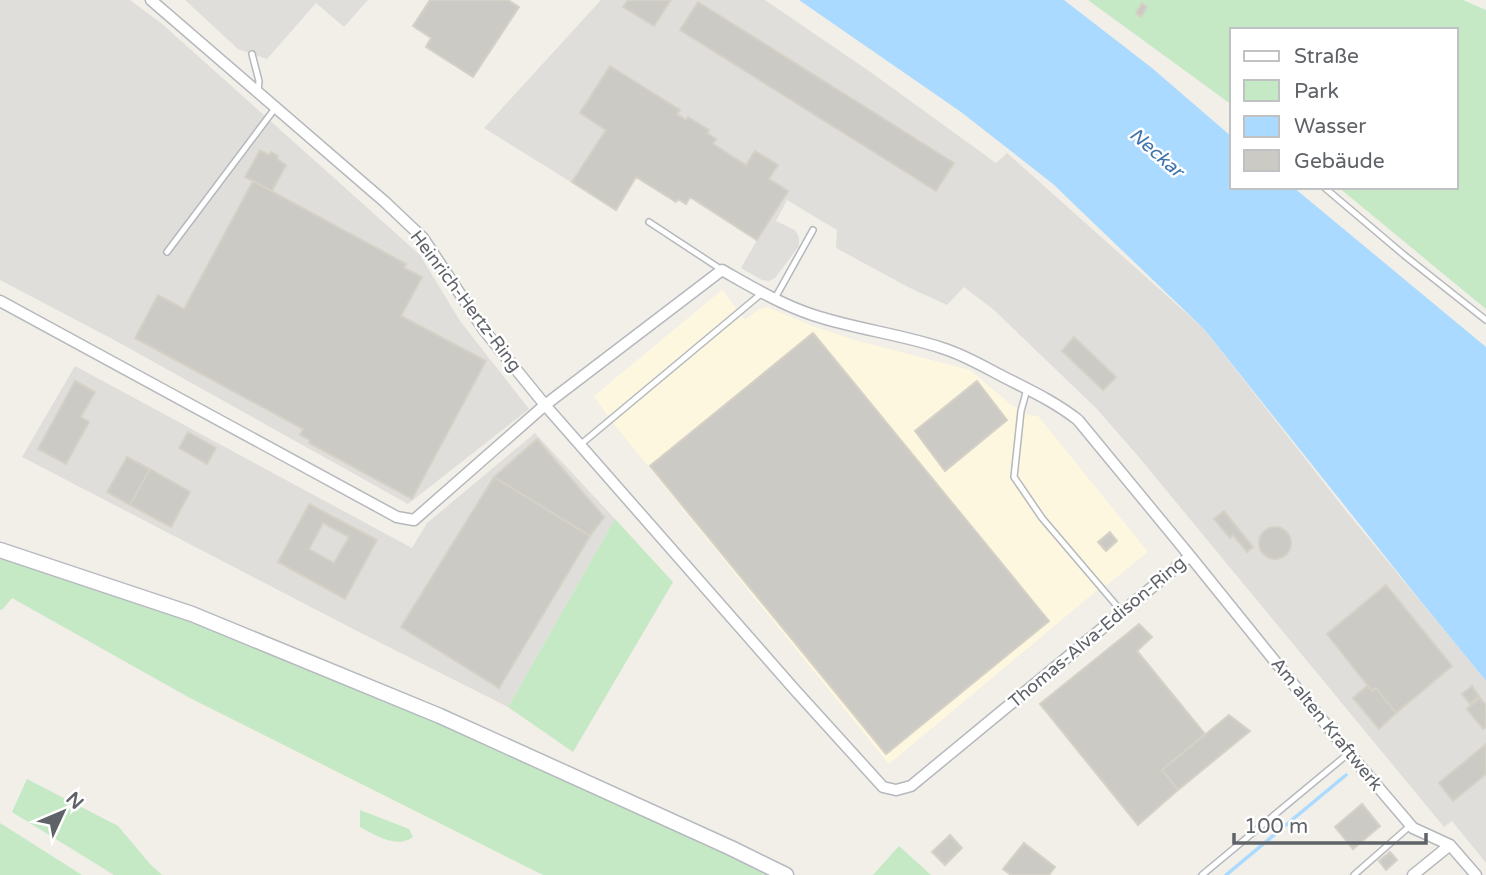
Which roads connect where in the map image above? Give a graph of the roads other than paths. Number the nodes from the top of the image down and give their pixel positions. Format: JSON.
{"nodes":[{"id":1,"x":151,"y":0,"type":"edge"},
{"id":2,"x":252,"y":54,"type":"dead end"},
{"id":3,"x":258,"y":91,"type":"junction"},
{"id":4,"x":276,"y":107,"type":"junction"},
{"id":5,"x":1326,"y":189,"type":"edge"},
{"id":6,"x":649,"y":222,"type":"dead end"},
{"id":7,"x":813,"y":230,"type":"dead end"},
{"id":8,"x":167,"y":253,"type":"dead end"},
{"id":9,"x":722,"y":270,"type":"junction"},
{"id":10,"x":762,"y":293,"type":"junction"},
{"id":11,"x":774,"y":300,"type":"junction"},
{"id":12,"x":0,"y":301,"type":"edge"},
{"id":13,"x":1486,"y":320,"type":"edge"},
{"id":14,"x":1027,"y":388,"type":"junction"},
{"id":15,"x":545,"y":405,"type":"junction"},
{"id":16,"x":580,"y":445,"type":"junction"},
{"id":17,"x":0,"y":550,"type":"edge"},
{"id":18,"x":1191,"y":556,"type":"junction"},
{"id":19,"x":1123,"y":612,"type":"junction"},
{"id":20,"x":1349,"y":753,"type":"junction"},
{"id":21,"x":1411,"y":825,"type":"junction"},
{"id":22,"x":1450,"y":845,"type":"junction"},
{"id":23,"x":786,"y":875,"type":"edge"},
{"id":24,"x":1202,"y":875,"type":"edge"},
{"id":25,"x":1354,"y":875,"type":"edge"},
{"id":26,"x":1413,"y":875,"type":"edge"},
{"id":27,"x":1476,"y":875,"type":"edge"}],
"edges":[{"from":1,"to":3,"type":"street","name":"Heinrich-Hertz-Ring"},
{"from":2,"to":3,"type":"lane"},
{"from":3,"to":4,"type":"street","name":"Heinrich-Hertz-Ring"},
{"from":4,"to":8,"type":"lane"},
{"from":4,"to":15,"type":"street","name":"Heinrich-Hertz-Ring"},
{"from":5,"to":13,"type":"lane"},
{"from":6,"to":9,"type":"lane"},
{"from":7,"to":11,"type":"lane"},
{"from":9,"to":10,"type":"street","name":"Thomas-Alva-Edison-Ring"},
{"from":9,"to":15,"type":"street"},
{"from":10,"to":11,"type":"street","name":"Thomas-Alva-Edison-Ring"},
{"from":10,"to":16,"type":"lane"},
{"from":11,"to":14,"type":"street","name":"Thomas-Alva-Edison-Ring"},
{"from":12,"to":15,"type":"street"},
{"from":14,"to":18,"type":"street","name":"Thomas-Alva-Edison-Ring"},
{"from":14,"to":19,"type":"lane"},
{"from":15,"to":16,"type":"street","name":"Thomas-Alva-Edison-Ring"},
{"from":16,"to":19,"type":"street","name":"Thomas-Alva-Edison-Ring"},
{"from":17,"to":23,"type":"main road"},
{"from":18,"to":19,"type":"street","name":"Thomas-Alva-Edison-Ring"},
{"from":18,"to":20,"type":"street","name":"Am alten Kraftwerk"},
{"from":20,"to":21,"type":"street","name":"Am alten Kraftwerk"},
{"from":20,"to":24,"type":"lane"},
{"from":21,"to":22,"type":"street","name":"Am alten Kraftwerk"},
{"from":21,"to":25,"type":"lane"},
{"from":22,"to":26,"type":"street"},
{"from":22,"to":27,"type":"street","name":"Am alten Kraftwerk"}]}
